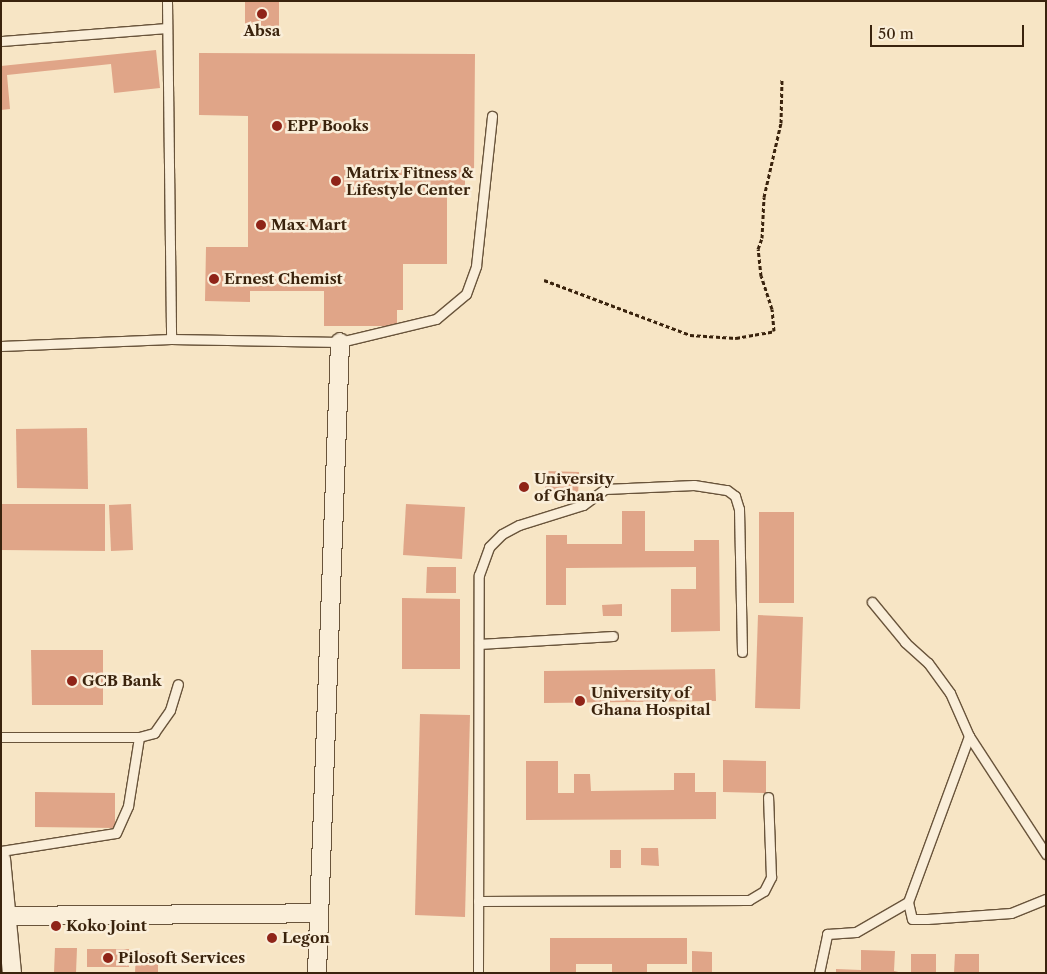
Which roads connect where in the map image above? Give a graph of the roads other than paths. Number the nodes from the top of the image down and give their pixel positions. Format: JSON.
{"nodes":[{"id":1,"x":167,"y":1,"type":"edge"},
{"id":2,"x":165,"y":28,"type":"junction"},
{"id":3,"x":1,"y":40,"type":"edge"},
{"id":4,"x":492,"y":116,"type":"dead end"},
{"id":5,"x":171,"y":339,"type":"junction"},
{"id":6,"x":340,"y":342,"type":"junction"},
{"id":7,"x":1,"y":346,"type":"edge"},
{"id":8,"x":872,"y":602,"type":"dead end"},
{"id":9,"x":613,"y":636,"type":"dead end"},
{"id":10,"x":479,"y":644,"type":"junction"},
{"id":11,"x":742,"y":652,"type":"dead end"},
{"id":12,"x":178,"y":684,"type":"dead end"},
{"id":13,"x":139,"y":736,"type":"junction"},
{"id":14,"x":969,"y":736,"type":"junction"},
{"id":15,"x":1,"y":737,"type":"edge"},
{"id":16,"x":768,"y":797,"type":"dead end"},
{"id":17,"x":1,"y":850,"type":"edge"},
{"id":18,"x":1046,"y":854,"type":"edge"},
{"id":19,"x":1,"y":859,"type":"edge"},
{"id":20,"x":1046,"y":899,"type":"edge"},
{"id":21,"x":478,"y":901,"type":"junction"},
{"id":22,"x":908,"y":902,"type":"junction"},
{"id":23,"x":318,"y":913,"type":"junction"},
{"id":24,"x":5,"y":916,"type":"edge"},
{"id":25,"x":12,"y":973,"type":"edge"},
{"id":26,"x":316,"y":973,"type":"edge"},
{"id":27,"x":478,"y":973,"type":"edge"},
{"id":28,"x":820,"y":973,"type":"edge"}],
"edges":[{"from":1,"to":2,"type":"lane"},
{"from":2,"to":3,"type":"lane"},
{"from":2,"to":5,"type":"lane"},
{"from":4,"to":6,"type":"lane"},
{"from":5,"to":6,"type":"lane"},
{"from":5,"to":7,"type":"lane"},
{"from":6,"to":23,"type":"street"},
{"from":8,"to":14,"type":"lane"},
{"from":9,"to":10,"type":"lane"},
{"from":10,"to":11,"type":"lane"},
{"from":10,"to":21,"type":"lane"},
{"from":12,"to":13,"type":"lane"},
{"from":13,"to":15,"type":"lane"},
{"from":13,"to":17,"type":"lane"},
{"from":14,"to":18,"type":"lane"},
{"from":14,"to":22,"type":"lane"},
{"from":16,"to":21,"type":"lane"},
{"from":19,"to":24,"type":"street"},
{"from":20,"to":22,"type":"lane"},
{"from":21,"to":27,"type":"lane"},
{"from":22,"to":28,"type":"lane"},
{"from":23,"to":24,"type":"street"},
{"from":23,"to":26,"type":"street"},
{"from":24,"to":25,"type":"street"}]}
